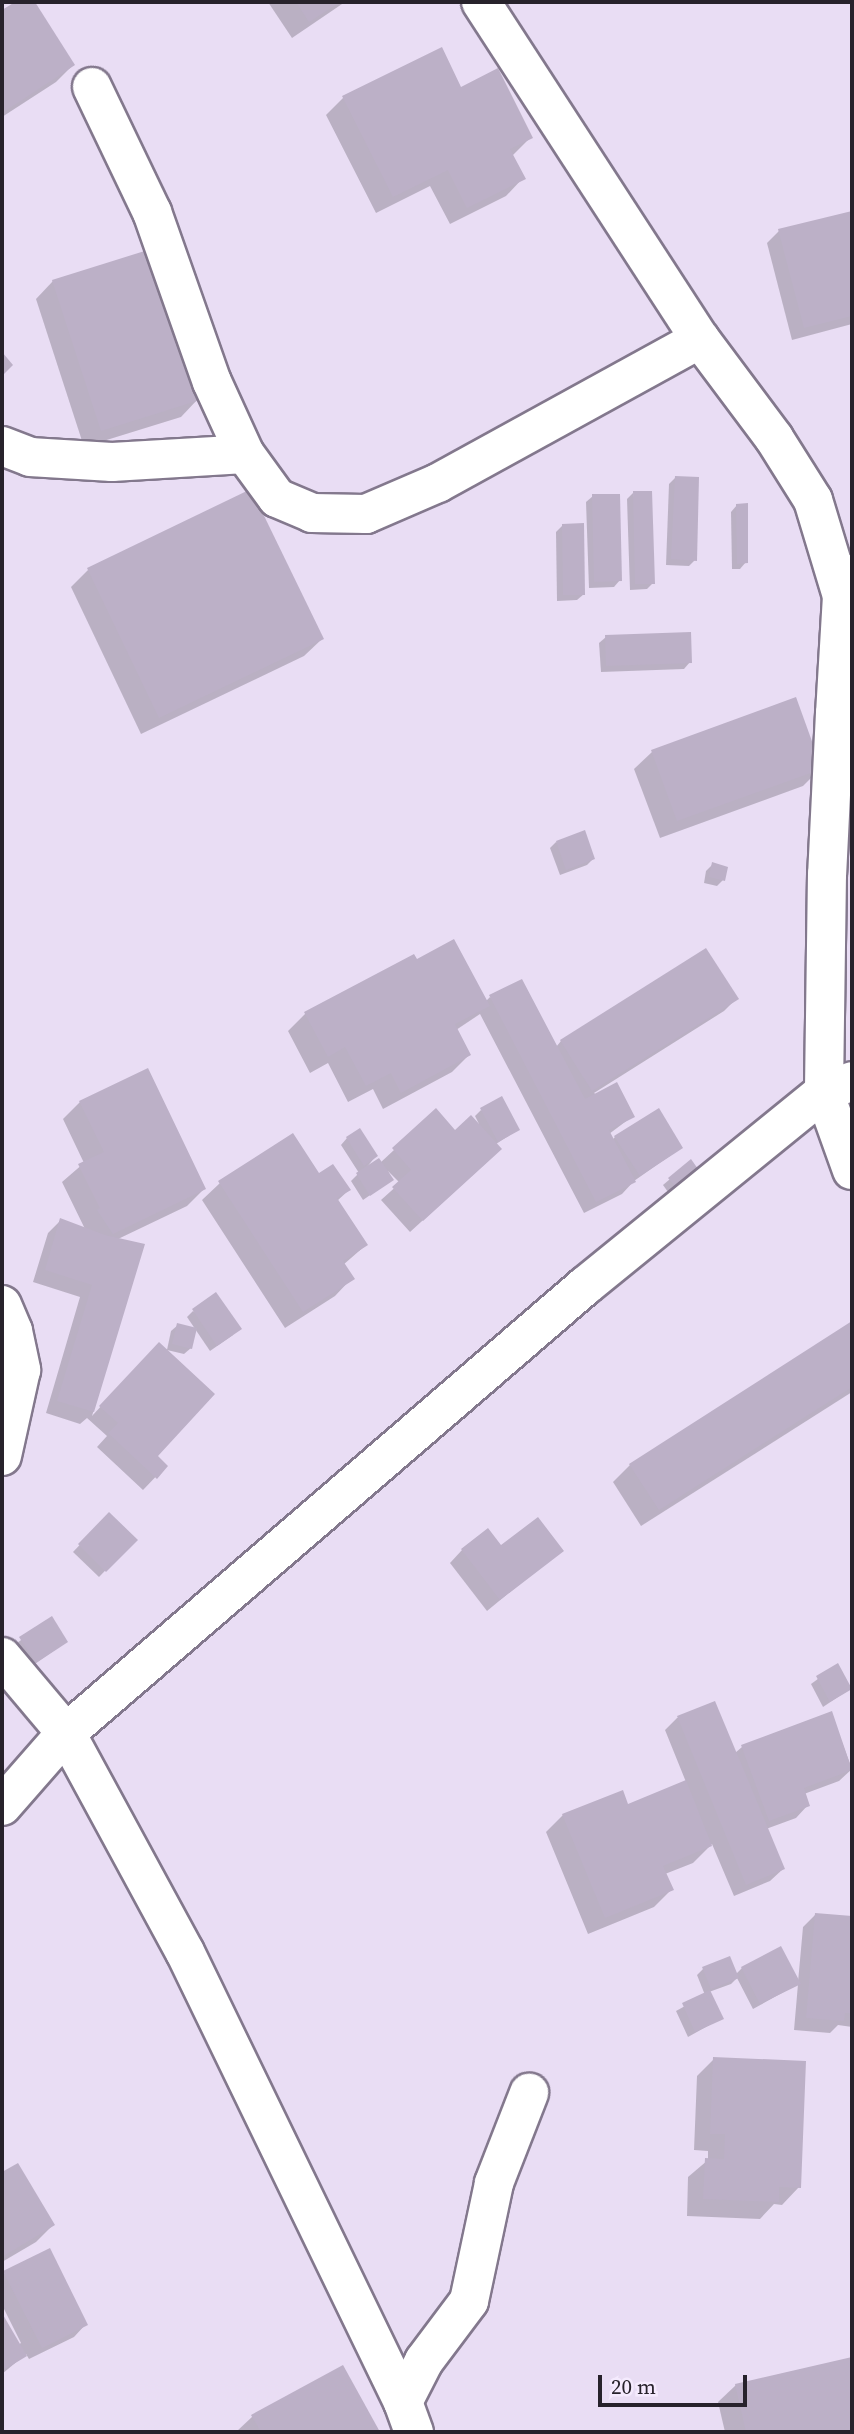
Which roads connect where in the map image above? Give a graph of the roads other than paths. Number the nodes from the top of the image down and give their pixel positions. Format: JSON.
{"nodes":[{"id":1,"x":481,"y":2,"type":"edge"},
{"id":2,"x":92,"y":87,"type":"dead end"},
{"id":3,"x":700,"y":339,"type":"junction"},
{"id":4,"x":2,"y":446,"type":"edge"},
{"id":5,"x":245,"y":454,"type":"junction"},
{"id":6,"x":847,"y":585,"type":"edge"},
{"id":7,"x":838,"y":1087,"type":"edge"},
{"id":8,"x":852,"y":1170,"type":"edge"},
{"id":9,"x":2,"y":1305,"type":"edge"},
{"id":10,"x":2,"y":1456,"type":"edge"},
{"id":11,"x":2,"y":1658,"type":"edge"},
{"id":12,"x":66,"y":1733,"type":"junction"},
{"id":13,"x":2,"y":1806,"type":"edge"},
{"id":14,"x":529,"y":2093,"type":"dead end"},
{"id":15,"x":408,"y":2417,"type":"edge"}],
"edges":[{"from":1,"to":3,"type":"street"},
{"from":2,"to":5,"type":"street"},
{"from":3,"to":5,"type":"street"},
{"from":3,"to":6,"type":"street"},
{"from":4,"to":5,"type":"street"},
{"from":6,"to":7,"type":"street"},
{"from":7,"to":8,"type":"street"},
{"from":7,"to":12,"type":"street"},
{"from":9,"to":10,"type":"street"},
{"from":11,"to":12,"type":"street"},
{"from":12,"to":13,"type":"street"},
{"from":12,"to":15,"type":"street"},
{"from":14,"to":15,"type":"street"}]}
